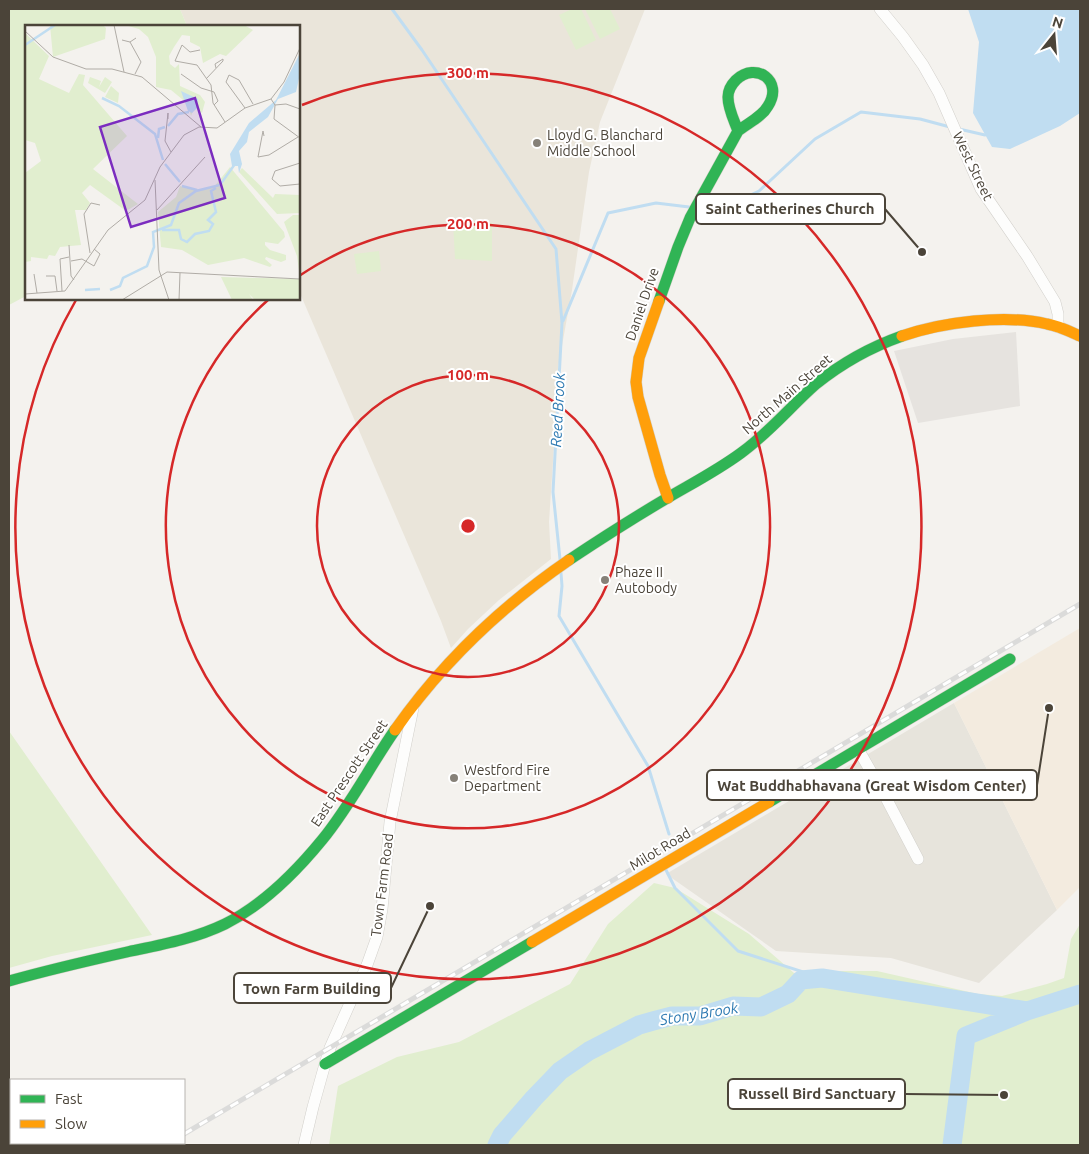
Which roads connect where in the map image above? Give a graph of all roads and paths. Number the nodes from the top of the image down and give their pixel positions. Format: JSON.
{"nodes":[{"id":1,"x":880,"y":9,"type":"edge"},
{"id":2,"x":738,"y":131,"type":"junction"},
{"id":3,"x":1058,"y":327,"type":"junction"},
{"id":4,"x":1080,"y":336,"type":"edge"},
{"id":5,"x":668,"y":498,"type":"junction"},
{"id":6,"x":1010,"y":660,"type":"dead end"},
{"id":7,"x":414,"y":704,"type":"junction"},
{"id":8,"x":858,"y":749,"type":"junction"},
{"id":9,"x":918,"y":859,"type":"dead end"},
{"id":10,"x":9,"y":981,"type":"edge"},
{"id":11,"x":324,"y":1064,"type":"junction"},
{"id":12,"x":304,"y":1145,"type":"edge"}],
"edges":[{"from":1,"to":3,"type":"street","name":"West Street"},
{"from":2,"to":2,"type":"street","name":"Daniel Drive"},
{"from":2,"to":5,"type":"street","name":"Daniel Drive"},
{"from":3,"to":4,"type":"street","name":"North Main Street"},
{"from":3,"to":5,"type":"street","name":"North Main Street"},
{"from":5,"to":7,"type":"street","name":"East Prescott Street"},
{"from":6,"to":8,"type":"street","name":"Milot Road"},
{"from":7,"to":10,"type":"street","name":"East Prescott Street"},
{"from":7,"to":11,"type":"street","name":"Town Farm Road"},
{"from":8,"to":9,"type":"street"},
{"from":8,"to":11,"type":"street","name":"Milot Road"},
{"from":11,"to":12,"type":"street","name":"Town Farm Road"}]}
